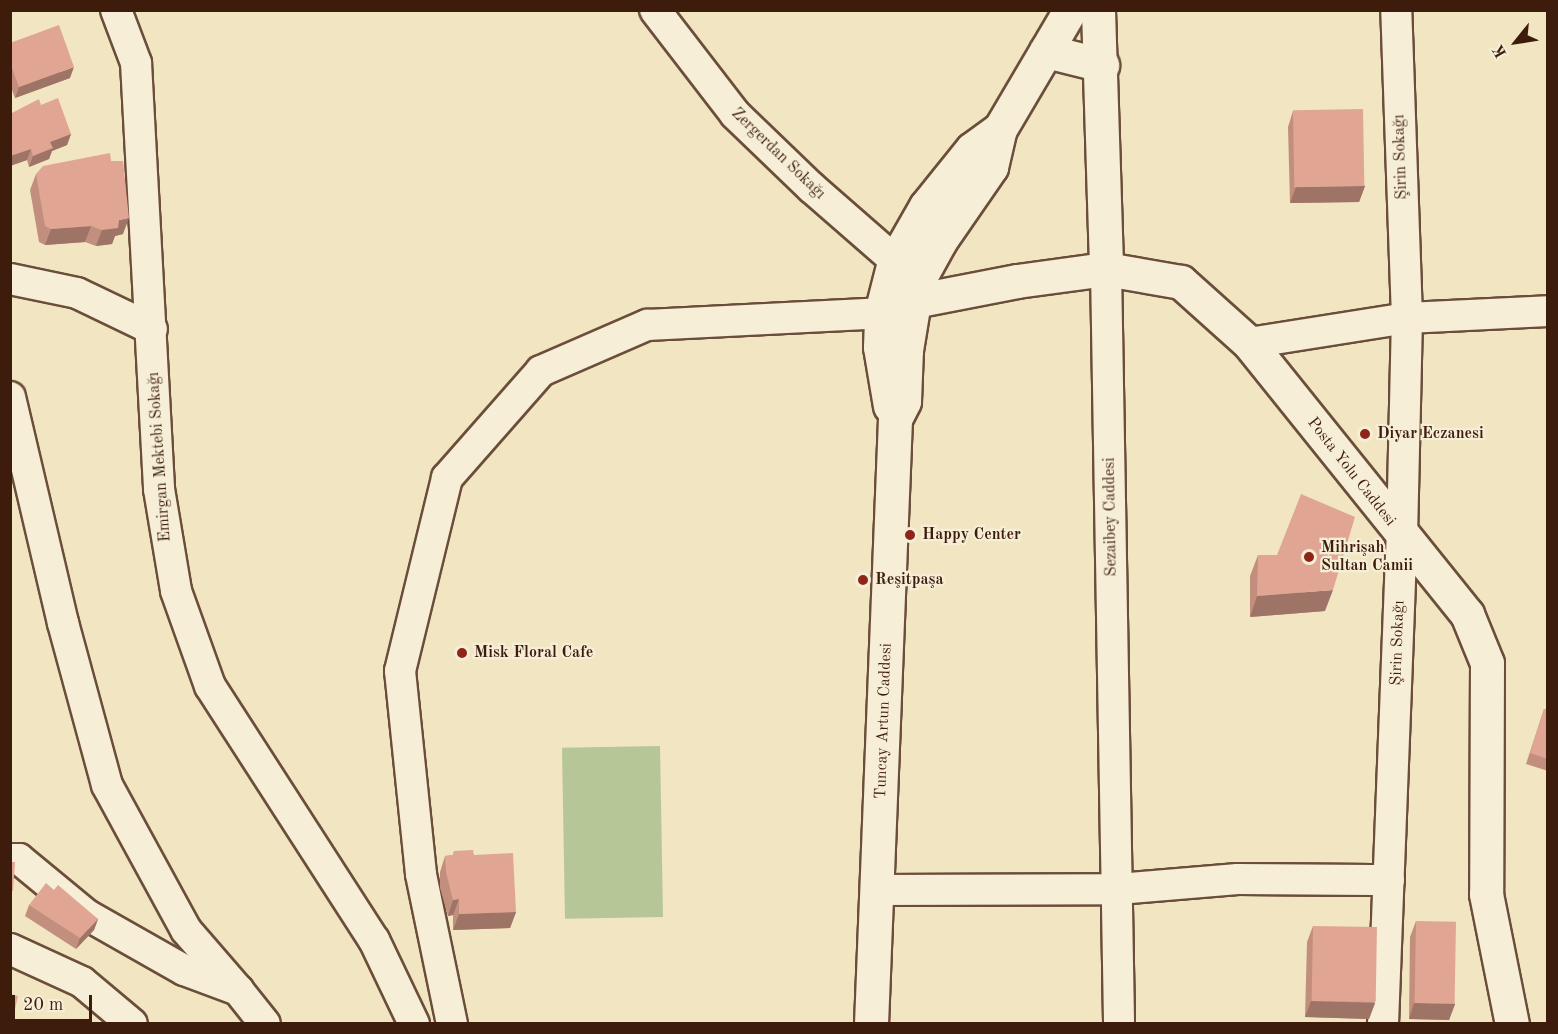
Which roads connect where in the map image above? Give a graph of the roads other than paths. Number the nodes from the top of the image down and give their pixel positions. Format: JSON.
{"nodes":[{"id":1,"x":116,"y":10,"type":"edge"},
{"id":2,"x":655,"y":10,"type":"edge"},
{"id":3,"x":1070,"y":10,"type":"edge"},
{"id":4,"x":1098,"y":10,"type":"edge"},
{"id":5,"x":1396,"y":10,"type":"edge"},
{"id":6,"x":1046,"y":51,"type":"junction"},
{"id":7,"x":1102,"y":65,"type":"junction"},
{"id":8,"x":1106,"y":269,"type":"junction"},
{"id":9,"x":10,"y":279,"type":"edge"},
{"id":10,"x":909,"y":281,"type":"junction"},
{"id":11,"x":1548,"y":311,"type":"edge"},
{"id":12,"x":881,"y":314,"type":"junction"},
{"id":13,"x":1407,"y":318,"type":"junction"},
{"id":14,"x":152,"y":328,"type":"junction"},
{"id":15,"x":1249,"y":343,"type":"junction"},
{"id":16,"x":10,"y":397,"type":"edge"},
{"id":17,"x":895,"y":419,"type":"junction"},
{"id":18,"x":1402,"y":537,"type":"junction"},
{"id":19,"x":10,"y":859,"type":"edge"},
{"id":20,"x":1389,"y":880,"type":"junction"},
{"id":21,"x":1118,"y":889,"type":"junction"},
{"id":22,"x":878,"y":890,"type":"junction"},
{"id":23,"x":10,"y":949,"type":"edge"},
{"id":24,"x":238,"y":990,"type":"junction"},
{"id":25,"x":132,"y":1023,"type":"edge"},
{"id":26,"x":265,"y":1023,"type":"edge"},
{"id":27,"x":414,"y":1023,"type":"edge"},
{"id":28,"x":452,"y":1023,"type":"edge"},
{"id":29,"x":871,"y":1023,"type":"edge"},
{"id":30,"x":1119,"y":1023,"type":"edge"},
{"id":31,"x":1383,"y":1023,"type":"edge"},
{"id":32,"x":1512,"y":1023,"type":"edge"}],
"edges":[{"from":1,"to":14,"type":"street","name":"Emirgan Mektebi Sokağı"},
{"from":2,"to":10,"type":"street","name":"Zergerdan Sokağı"},
{"from":3,"to":6,"type":"street"},
{"from":4,"to":7,"type":"street","name":"Sezaibey Caddesi"},
{"from":5,"to":13,"type":"street","name":"Şirin Sokağı"},
{"from":6,"to":7,"type":"street"},
{"from":6,"to":10,"type":"street"},
{"from":7,"to":8,"type":"street","name":"Sezaibey Caddesi"},
{"from":8,"to":10,"type":"street","name":"Posta Yolu Caddesi"},
{"from":8,"to":15,"type":"street","name":"Posta Yolu Caddesi"},
{"from":8,"to":21,"type":"street","name":"Sezaibey Caddesi"},
{"from":9,"to":14,"type":"street"},
{"from":10,"to":12,"type":"street","name":"Posta Yolu Caddesi"},
{"from":10,"to":12,"type":"street"},
{"from":10,"to":17,"type":"street"},
{"from":11,"to":13,"type":"street"},
{"from":12,"to":17,"type":"street"},
{"from":12,"to":28,"type":"street"},
{"from":13,"to":15,"type":"street"},
{"from":13,"to":18,"type":"street","name":"Şirin Sokağı"},
{"from":14,"to":27,"type":"street","name":"Emirgan Mektebi Sokağı"},
{"from":15,"to":18,"type":"street","name":"Posta Yolu Caddesi"},
{"from":16,"to":24,"type":"street"},
{"from":17,"to":22,"type":"street","name":"Tuncay Artun Caddesi"},
{"from":18,"to":20,"type":"street","name":"Şirin Sokağı"},
{"from":18,"to":32,"type":"street","name":"Posta Yolu Caddesi"},
{"from":19,"to":24,"type":"street"},
{"from":20,"to":21,"type":"street"},
{"from":20,"to":31,"type":"street","name":"Şirin Sokağı"},
{"from":21,"to":22,"type":"street"},
{"from":21,"to":30,"type":"street","name":"Sezaibey Caddesi"},
{"from":22,"to":29,"type":"street","name":"Tuncay Artun Caddesi"},
{"from":23,"to":25,"type":"street"},
{"from":24,"to":26,"type":"street"}]}
